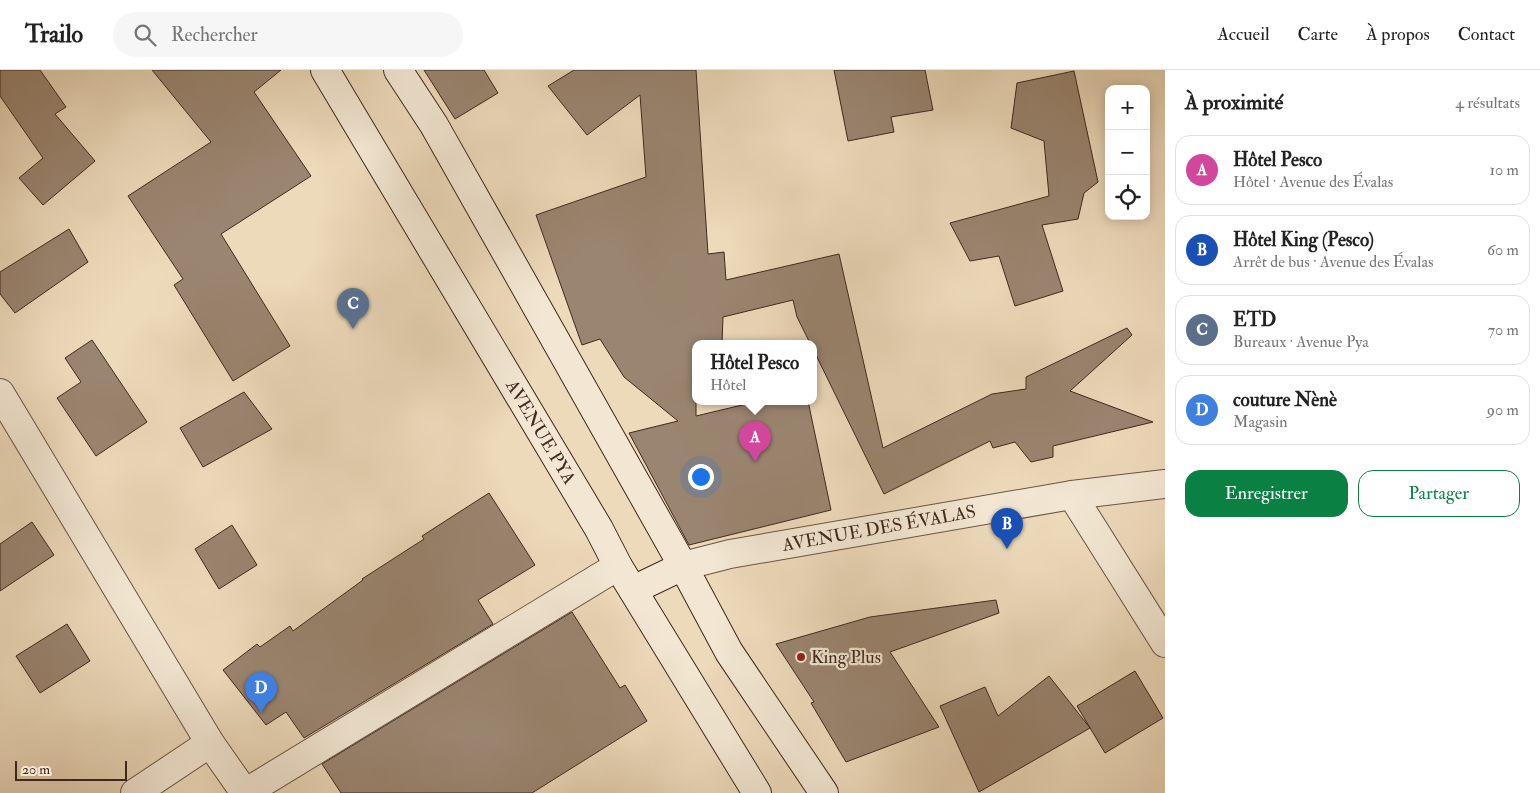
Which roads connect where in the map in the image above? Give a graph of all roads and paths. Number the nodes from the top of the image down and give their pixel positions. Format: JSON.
{"nodes":[{"id":1,"x":325,"y":70,"type":"edge"},
{"id":2,"x":398,"y":70,"type":"edge"},
{"id":3,"x":0,"y":393,"type":"edge"},
{"id":4,"x":1165,"y":484,"type":"edge"},
{"id":5,"x":1072,"y":495,"type":"junction"},
{"id":6,"x":618,"y":566,"type":"junction"},
{"id":7,"x":683,"y":566,"type":"junction"},
{"id":8,"x":633,"y":590,"type":"junction"},
{"id":9,"x":1165,"y":643,"type":"edge"},
{"id":10,"x":210,"y":743,"type":"junction"},
{"id":11,"x":135,"y":793,"type":"edge"},
{"id":12,"x":245,"y":793,"type":"edge"},
{"id":13,"x":757,"y":793,"type":"edge"},
{"id":14,"x":824,"y":793,"type":"edge"}],
"edges":[{"from":1,"to":6,"type":"main road","name":"AVENUE PYA"},
{"from":2,"to":7,"type":"main road"},
{"from":3,"to":10,"type":"main road"},
{"from":4,"to":5,"type":"main road","name":"AVENUE DES ÉVALAS"},
{"from":5,"to":7,"type":"main road","name":"AVENUE DES ÉVALAS"},
{"from":5,"to":9,"type":"main road"},
{"from":6,"to":8,"type":"main road","name":"AVENUE PYA"},
{"from":6,"to":12,"type":"main road"},
{"from":7,"to":8,"type":"main road","name":"AVENUE DES ÉVALAS"},
{"from":7,"to":14,"type":"main road"},
{"from":8,"to":13,"type":"main road","name":"AVENUE PYA"},
{"from":10,"to":11,"type":"main road"},
{"from":10,"to":12,"type":"main road"}]}
